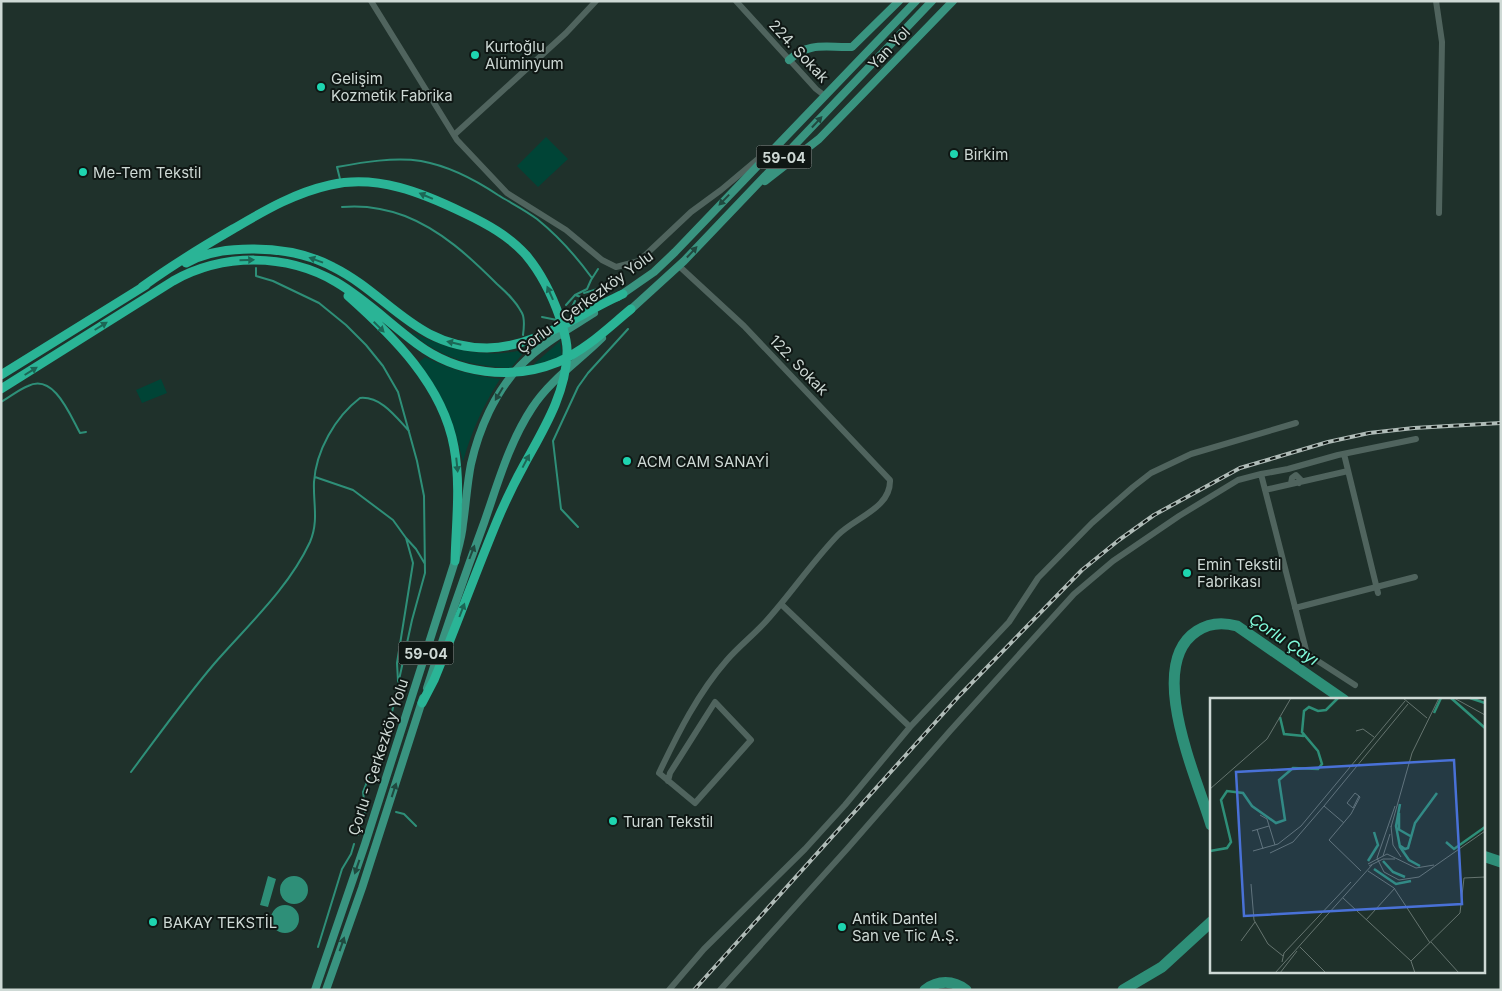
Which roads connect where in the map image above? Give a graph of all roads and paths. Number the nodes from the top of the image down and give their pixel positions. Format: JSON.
{"nodes":[{"id":1,"x":370,"y":1,"type":"edge"},
{"id":2,"x":596,"y":1,"type":"edge"},
{"id":3,"x":736,"y":1,"type":"edge"},
{"id":4,"x":900,"y":1,"type":"edge"},
{"id":5,"x":916,"y":1,"type":"edge"},
{"id":6,"x":932,"y":1,"type":"edge"},
{"id":7,"x":953,"y":1,"type":"edge"},
{"id":8,"x":1436,"y":1,"type":"edge"},
{"id":9,"x":789,"y":60,"type":"junction"},
{"id":10,"x":825,"y":96,"type":"junction"},
{"id":11,"x":834,"y":105,"type":"junction"},
{"id":12,"x":844,"y":114,"type":"junction"},
{"id":13,"x":454,"y":135,"type":"junction"},
{"id":14,"x":786,"y":135,"type":"junction"},
{"id":15,"x":748,"y":192,"type":"junction"},
{"id":16,"x":1439,"y":213,"type":"dead end"},
{"id":17,"x":299,"y":266,"type":"junction"},
{"id":18,"x":679,"y":266,"type":"junction"},
{"id":19,"x":142,"y":287,"type":"junction"},
{"id":20,"x":623,"y":294,"type":"joint"},
{"id":21,"x":631,"y":309,"type":"junction"},
{"id":22,"x":555,"y":334,"type":"junction"},
{"id":23,"x":54,"y":342,"type":"junction"},
{"id":24,"x":60,"y":352,"type":"junction"},
{"id":25,"x":1,"y":375,"type":"edge"},
{"id":26,"x":1,"y":389,"type":"edge"},
{"id":27,"x":1296,"y":423,"type":"dead end"},
{"id":28,"x":1416,"y":439,"type":"dead end"},
{"id":29,"x":1344,"y":454,"type":"junction"},
{"id":30,"x":1348,"y":471,"type":"junction"},
{"id":31,"x":1261,"y":474,"type":"junction"},
{"id":32,"x":1266,"y":490,"type":"junction"},
{"id":33,"x":456,"y":561,"type":"junction"},
{"id":34,"x":1415,"y":578,"type":"dead end"},
{"id":35,"x":1378,"y":590,"type":"junction"},
{"id":36,"x":781,"y":604,"type":"junction"},
{"id":37,"x":1295,"y":608,"type":"junction"},
{"id":38,"x":1355,"y":685,"type":"dead end"},
{"id":39,"x":422,"y":703,"type":"junction"},
{"id":40,"x":910,"y":727,"type":"junction"},
{"id":41,"x":668,"y":781,"type":"junction"},
{"id":42,"x":315,"y":990,"type":"edge"},
{"id":43,"x":326,"y":990,"type":"edge"},
{"id":44,"x":670,"y":990,"type":"edge"},
{"id":45,"x":720,"y":990,"type":"edge"}],
"edges":[{"from":1,"to":13,"type":"street"},
{"from":2,"to":13,"type":"street"},
{"from":3,"to":9,"type":"street","name":"224. Sokak"},
{"from":4,"to":9,"type":"main road"},
{"from":5,"to":10,"type":"main road","name":"Çorlu - Çerkezköy Yolu","number":"59-04"},
{"from":6,"to":11,"type":"main road","name":"Çorlu - Çerkezköy Yolu","number":"59-04"},
{"from":7,"to":12,"type":"main road","name":"Yan Yol"},
{"from":8,"to":16,"type":"street"},
{"from":9,"to":10,"type":"street","name":"224. Sokak"},
{"from":10,"to":11,"type":"main road"},
{"from":10,"to":14,"type":"main road","name":"Çorlu - Çerkezköy Yolu","number":"59-04"},
{"from":11,"to":12,"type":"main road"},
{"from":15,"to":11,"type":"main road","name":"Çorlu - Çerkezköy Yolu","number":"59-04","one_way":true},
{"from":12,"to":15,"type":"main road","name":"Yan Yol"},
{"from":13,"to":14,"type":"street"},
{"from":14,"to":20,"type":"main road","name":"Çorlu - Çerkezköy Yolu","number":"59-04","one_way":true},
{"from":18,"to":15,"type":"main road","name":"Çorlu - Çerkezköy Yolu","number":"59-04","one_way":true},
{"from":17,"to":21,"type":"highway"},
{"from":24,"to":17,"type":"highway","one_way":true},
{"from":17,"to":33,"type":"highway","one_way":true},
{"from":18,"to":21,"type":"main road","name":"Çorlu - Çerkezköy Yolu","number":"59-04"},
{"from":18,"to":36,"type":"street","name":"122. Sokak"},
{"from":22,"to":19,"type":"highway","one_way":true},
{"from":19,"to":23,"type":"highway"},
{"from":39,"to":19,"type":"highway","one_way":true},
{"from":20,"to":22,"type":"highway"},
{"from":39,"to":21,"type":"main road","name":"Çorlu - Çerkezköy Yolu","number":"59-04","one_way":true},
{"from":22,"to":33,"type":"main road","name":"Çorlu - Çerkezköy Yolu","number":"59-04","one_way":true},
{"from":23,"to":24,"type":"highway"},
{"from":23,"to":25,"type":"highway"},
{"from":26,"to":24,"type":"highway","one_way":true},
{"from":27,"to":40,"type":"street"},
{"from":28,"to":29,"type":"street"},
{"from":29,"to":30,"type":"street"},
{"from":29,"to":31,"type":"street"},
{"from":30,"to":32,"type":"street"},
{"from":30,"to":35,"type":"street"},
{"from":31,"to":32,"type":"street"},
{"from":31,"to":45,"type":"street"},
{"from":32,"to":37,"type":"street"},
{"from":33,"to":42,"type":"main road","name":"Çorlu - Çerkezköy Yolu","number":"59-04","one_way":true},
{"from":34,"to":35,"type":"street"},
{"from":35,"to":37,"type":"street"},
{"from":36,"to":40,"type":"street"},
{"from":36,"to":41,"type":"street"},
{"from":37,"to":38,"type":"street"},
{"from":43,"to":39,"type":"main road","name":"Çorlu - Çerkezköy Yolu","number":"59-04","one_way":true},
{"from":40,"to":44,"type":"street"},
{"from":41,"to":41,"type":"street"}]}
